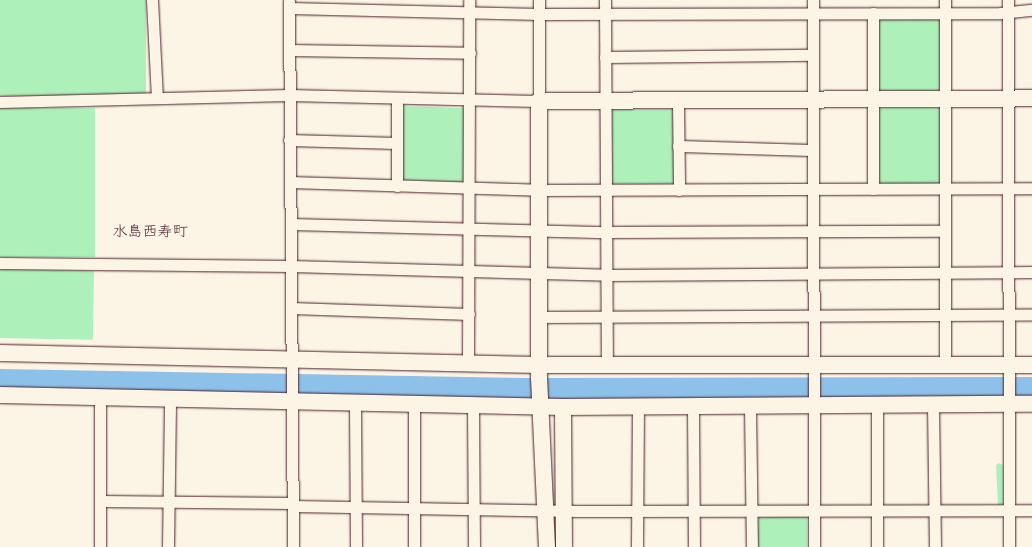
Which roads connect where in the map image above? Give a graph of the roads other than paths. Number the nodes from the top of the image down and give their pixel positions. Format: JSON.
{"nodes":[{"id":1,"x":152,"y":0,"type":"edge"},
{"id":2,"x":539,"y":0,"type":"edge"},
{"id":3,"x":605,"y":0,"type":"edge"},
{"id":4,"x":813,"y":0,"type":"edge"},
{"id":5,"x":944,"y":0,"type":"edge"},
{"id":6,"x":289,"y":4,"type":"edge"},
{"id":7,"x":470,"y":6,"type":"edge"},
{"id":8,"x":1008,"y":6,"type":"edge"},
{"id":9,"x":1032,"y":10,"type":"edge"},
{"id":10,"x":813,"y":13,"type":"junction"},
{"id":11,"x":873,"y":13,"type":"junction"},
{"id":12,"x":944,"y":13,"type":"junction"},
{"id":13,"x":539,"y":14,"type":"junction"},
{"id":14,"x":605,"y":14,"type":"junction"},
{"id":15,"x":289,"y":50,"type":"junction"},
{"id":16,"x":470,"y":53,"type":"junction"},
{"id":17,"x":813,"y":55,"type":"junction"},
{"id":18,"x":605,"y":57,"type":"junction"},
{"id":19,"x":289,"y":95,"type":"junction"},
{"id":20,"x":157,"y":98,"type":"junction"},
{"id":21,"x":397,"y":98,"type":"junction"},
{"id":22,"x":1032,"y":98,"type":"edge"},
{"id":23,"x":945,"y":99,"type":"junction"},
{"id":24,"x":1008,"y":99,"type":"junction"},
{"id":25,"x":470,"y":100,"type":"junction"},
{"id":26,"x":873,"y":100,"type":"junction"},
{"id":27,"x":539,"y":101,"type":"junction"},
{"id":28,"x":813,"y":101,"type":"junction"},
{"id":29,"x":0,"y":102,"type":"edge"},
{"id":30,"x":678,"y":102,"type":"junction"},
{"id":31,"x":605,"y":103,"type":"junction"},
{"id":32,"x":289,"y":140,"type":"junction"},
{"id":33,"x":397,"y":143,"type":"junction"},
{"id":34,"x":678,"y":146,"type":"junction"},
{"id":35,"x":813,"y":150,"type":"junction"},
{"id":36,"x":290,"y":182,"type":"junction"},
{"id":37,"x":397,"y":186,"type":"junction"},
{"id":38,"x":470,"y":188,"type":"junction"},
{"id":39,"x":1032,"y":188,"type":"edge"},
{"id":40,"x":813,"y":189,"type":"junction"},
{"id":41,"x":873,"y":189,"type":"junction"},
{"id":42,"x":945,"y":189,"type":"junction"},
{"id":43,"x":1008,"y":189,"type":"junction"},
{"id":44,"x":538,"y":190,"type":"junction"},
{"id":45,"x":606,"y":190,"type":"junction"},
{"id":46,"x":679,"y":190,"type":"junction"},
{"id":47,"x":291,"y":224,"type":"junction"},
{"id":48,"x":470,"y":228,"type":"junction"},
{"id":49,"x":539,"y":230,"type":"junction"},
{"id":50,"x":813,"y":231,"type":"junction"},
{"id":51,"x":945,"y":231,"type":"junction"},
{"id":52,"x":606,"y":232,"type":"junction"},
{"id":53,"x":0,"y":263,"type":"edge"},
{"id":54,"x":291,"y":266,"type":"junction"},
{"id":55,"x":470,"y":271,"type":"junction"},
{"id":56,"x":1008,"y":272,"type":"junction"},
{"id":57,"x":1032,"y":272,"type":"edge"},
{"id":58,"x":539,"y":273,"type":"junction"},
{"id":59,"x":813,"y":273,"type":"junction"},
{"id":60,"x":945,"y":274,"type":"junction"},
{"id":61,"x":607,"y":275,"type":"junction"},
{"id":62,"x":291,"y":308,"type":"junction"},
{"id":63,"x":469,"y":314,"type":"junction"},
{"id":64,"x":1008,"y":314,"type":"junction"},
{"id":65,"x":1032,"y":314,"type":"edge"},
{"id":66,"x":813,"y":315,"type":"junction"},
{"id":67,"x":607,"y":316,"type":"junction"},
{"id":68,"x":945,"y":316,"type":"junction"},
{"id":69,"x":539,"y":317,"type":"junction"},
{"id":70,"x":0,"y":353,"type":"edge"},
{"id":71,"x":291,"y":363,"type":"junction"},
{"id":72,"x":468,"y":364,"type":"junction"},
{"id":73,"x":607,"y":365,"type":"junction"},
{"id":74,"x":945,"y":365,"type":"junction"},
{"id":75,"x":1032,"y":365,"type":"edge"},
{"id":76,"x":1008,"y":370,"type":"junction"},
{"id":77,"x":539,"y":372,"type":"junction"},
{"id":78,"x":812,"y":372,"type":"junction"},
{"id":79,"x":0,"y":395,"type":"edge"},
{"id":80,"x":100,"y":397,"type":"junction"},
{"id":81,"x":292,"y":397,"type":"junction"},
{"id":82,"x":1008,"y":398,"type":"junction"},
{"id":83,"x":170,"y":399,"type":"junction"},
{"id":84,"x":813,"y":400,"type":"junction"},
{"id":85,"x":540,"y":401,"type":"junction"},
{"id":86,"x":355,"y":403,"type":"junction"},
{"id":87,"x":414,"y":404,"type":"junction"},
{"id":88,"x":1032,"y":404,"type":"edge"},
{"id":89,"x":877,"y":405,"type":"junction"},
{"id":90,"x":934,"y":405,"type":"junction"},
{"id":91,"x":473,"y":406,"type":"junction"},
{"id":92,"x":563,"y":407,"type":"junction"},
{"id":93,"x":638,"y":407,"type":"junction"},
{"id":94,"x":693,"y":407,"type":"junction"},
{"id":95,"x":750,"y":407,"type":"junction"},
{"id":96,"x":564,"y":478,"type":"junction"},
{"id":97,"x":100,"y":501,"type":"junction"},
{"id":98,"x":168,"y":502,"type":"junction"},
{"id":99,"x":293,"y":505,"type":"junction"},
{"id":100,"x":355,"y":507,"type":"junction"},
{"id":101,"x":414,"y":507,"type":"junction"},
{"id":102,"x":473,"y":508,"type":"junction"},
{"id":103,"x":547,"y":510,"type":"junction"},
{"id":104,"x":564,"y":510,"type":"junction"},
{"id":105,"x":1009,"y":510,"type":"junction"},
{"id":106,"x":1032,"y":510,"type":"edge"},
{"id":107,"x":636,"y":511,"type":"junction"},
{"id":108,"x":694,"y":511,"type":"junction"},
{"id":109,"x":814,"y":511,"type":"junction"},
{"id":110,"x":935,"y":511,"type":"junction"},
{"id":111,"x":751,"y":512,"type":"junction"},
{"id":112,"x":877,"y":512,"type":"junction"},
{"id":113,"x":100,"y":547,"type":"edge"},
{"id":114,"x":168,"y":547,"type":"edge"},
{"id":115,"x":293,"y":547,"type":"edge"},
{"id":116,"x":356,"y":547,"type":"edge"},
{"id":117,"x":414,"y":547,"type":"edge"},
{"id":118,"x":474,"y":547,"type":"edge"},
{"id":119,"x":547,"y":547,"type":"edge"},
{"id":120,"x":564,"y":547,"type":"edge"},
{"id":121,"x":637,"y":547,"type":"edge"},
{"id":122,"x":694,"y":547,"type":"edge"},
{"id":123,"x":752,"y":547,"type":"edge"},
{"id":124,"x":814,"y":547,"type":"edge"},
{"id":125,"x":877,"y":547,"type":"edge"},
{"id":126,"x":935,"y":547,"type":"edge"},
{"id":127,"x":1009,"y":547,"type":"edge"}],
"edges":[{"from":1,"to":20,"type":"street"},
{"from":2,"to":13,"type":"street"},
{"from":3,"to":14,"type":"street"},
{"from":4,"to":10,"type":"street"},
{"from":5,"to":12,"type":"street"},
{"from":6,"to":7,"type":"street"},
{"from":6,"to":15,"type":"street"},
{"from":7,"to":13,"type":"street"},
{"from":7,"to":16,"type":"street"},
{"from":8,"to":9,"type":"street"},
{"from":8,"to":12,"type":"street"},
{"from":8,"to":24,"type":"street"},
{"from":10,"to":11,"type":"street"},
{"from":10,"to":14,"type":"street"},
{"from":10,"to":17,"type":"street"},
{"from":11,"to":12,"type":"street"},
{"from":11,"to":26,"type":"street"},
{"from":12,"to":23,"type":"street"},
{"from":13,"to":14,"type":"street"},
{"from":13,"to":27,"type":"street"},
{"from":14,"to":18,"type":"street"},
{"from":15,"to":16,"type":"street"},
{"from":15,"to":19,"type":"street"},
{"from":16,"to":25,"type":"street"},
{"from":17,"to":18,"type":"street"},
{"from":17,"to":28,"type":"street"},
{"from":18,"to":31,"type":"street"},
{"from":19,"to":20,"type":"street"},
{"from":19,"to":21,"type":"street"},
{"from":19,"to":32,"type":"street"},
{"from":20,"to":29,"type":"street"},
{"from":21,"to":25,"type":"street"},
{"from":21,"to":33,"type":"street"},
{"from":22,"to":24,"type":"street"},
{"from":23,"to":24,"type":"street"},
{"from":23,"to":26,"type":"street"},
{"from":23,"to":42,"type":"street"},
{"from":24,"to":43,"type":"street"},
{"from":25,"to":27,"type":"street"},
{"from":25,"to":38,"type":"street"},
{"from":26,"to":28,"type":"street"},
{"from":26,"to":41,"type":"street"},
{"from":27,"to":31,"type":"street"},
{"from":27,"to":44,"type":"street"},
{"from":28,"to":30,"type":"street"},
{"from":28,"to":35,"type":"street"},
{"from":30,"to":31,"type":"street"},
{"from":30,"to":34,"type":"street"},
{"from":31,"to":45,"type":"street"},
{"from":32,"to":33,"type":"street"},
{"from":32,"to":36,"type":"street"},
{"from":33,"to":37,"type":"street"},
{"from":34,"to":35,"type":"street"},
{"from":34,"to":46,"type":"street"},
{"from":35,"to":40,"type":"street"},
{"from":36,"to":37,"type":"street"},
{"from":36,"to":47,"type":"street"},
{"from":37,"to":38,"type":"street"},
{"from":38,"to":44,"type":"street"},
{"from":38,"to":48,"type":"street"},
{"from":39,"to":43,"type":"street"},
{"from":40,"to":41,"type":"street"},
{"from":40,"to":46,"type":"street"},
{"from":40,"to":50,"type":"street"},
{"from":41,"to":42,"type":"street"},
{"from":42,"to":43,"type":"street"},
{"from":42,"to":51,"type":"street"},
{"from":43,"to":56,"type":"street"},
{"from":44,"to":45,"type":"street"},
{"from":44,"to":49,"type":"street"},
{"from":45,"to":46,"type":"street"},
{"from":45,"to":52,"type":"street"},
{"from":47,"to":48,"type":"street"},
{"from":47,"to":54,"type":"street"},
{"from":48,"to":49,"type":"street"},
{"from":48,"to":55,"type":"street"},
{"from":49,"to":52,"type":"street"},
{"from":49,"to":58,"type":"street"},
{"from":50,"to":51,"type":"street"},
{"from":50,"to":52,"type":"street"},
{"from":50,"to":59,"type":"street"},
{"from":51,"to":60,"type":"street"},
{"from":52,"to":61,"type":"street"},
{"from":53,"to":54,"type":"street"},
{"from":54,"to":55,"type":"street"},
{"from":54,"to":62,"type":"street"},
{"from":55,"to":58,"type":"street"},
{"from":55,"to":63,"type":"street"},
{"from":56,"to":57,"type":"street"},
{"from":56,"to":60,"type":"street"},
{"from":56,"to":64,"type":"street"},
{"from":58,"to":61,"type":"street"},
{"from":58,"to":69,"type":"street"},
{"from":59,"to":60,"type":"street"},
{"from":59,"to":61,"type":"street"},
{"from":59,"to":66,"type":"street"},
{"from":60,"to":68,"type":"street"},
{"from":61,"to":67,"type":"street"},
{"from":62,"to":63,"type":"street"},
{"from":62,"to":71,"type":"street"},
{"from":63,"to":72,"type":"street"},
{"from":64,"to":65,"type":"street"},
{"from":64,"to":68,"type":"street"},
{"from":64,"to":76,"type":"street"},
{"from":66,"to":67,"type":"street"},
{"from":66,"to":68,"type":"street"},
{"from":66,"to":78,"type":"street"},
{"from":67,"to":69,"type":"street"},
{"from":67,"to":73,"type":"street"},
{"from":68,"to":74,"type":"street"},
{"from":69,"to":77,"type":"street"},
{"from":70,"to":71,"type":"street"},
{"from":71,"to":72,"type":"street"},
{"from":71,"to":81,"type":"street"},
{"from":72,"to":77,"type":"street"},
{"from":73,"to":77,"type":"street"},
{"from":73,"to":78,"type":"street"},
{"from":74,"to":76,"type":"street"},
{"from":74,"to":78,"type":"street"},
{"from":75,"to":76,"type":"street"},
{"from":76,"to":82,"type":"street"},
{"from":77,"to":85,"type":"street"},
{"from":78,"to":84,"type":"street"},
{"from":79,"to":80,"type":"street"},
{"from":80,"to":83,"type":"street"},
{"from":80,"to":97,"type":"street"},
{"from":81,"to":83,"type":"street"},
{"from":81,"to":86,"type":"street"},
{"from":81,"to":99,"type":"street"},
{"from":82,"to":88,"type":"street"},
{"from":82,"to":90,"type":"street"},
{"from":82,"to":105,"type":"street"},
{"from":83,"to":98,"type":"street"},
{"from":84,"to":89,"type":"street"},
{"from":84,"to":95,"type":"street"},
{"from":84,"to":109,"type":"street"},
{"from":85,"to":91,"type":"street"},
{"from":85,"to":92,"type":"street"},
{"from":85,"to":96,"type":"street"},
{"from":85,"to":103,"type":"street"},
{"from":86,"to":87,"type":"street"},
{"from":86,"to":100,"type":"street"},
{"from":87,"to":91,"type":"street"},
{"from":87,"to":101,"type":"street"},
{"from":89,"to":90,"type":"street"},
{"from":89,"to":112,"type":"street"},
{"from":90,"to":110,"type":"street"},
{"from":91,"to":102,"type":"street"},
{"from":92,"to":93,"type":"street"},
{"from":92,"to":96,"type":"street"},
{"from":93,"to":94,"type":"street"},
{"from":93,"to":107,"type":"street"},
{"from":94,"to":95,"type":"street"},
{"from":94,"to":108,"type":"street"},
{"from":95,"to":111,"type":"street"},
{"from":96,"to":104,"type":"street"},
{"from":97,"to":98,"type":"street"},
{"from":97,"to":113,"type":"street"},
{"from":98,"to":99,"type":"street"},
{"from":98,"to":114,"type":"street"},
{"from":99,"to":100,"type":"street"},
{"from":99,"to":115,"type":"street"},
{"from":100,"to":101,"type":"street"},
{"from":100,"to":116,"type":"street"},
{"from":101,"to":102,"type":"street"},
{"from":101,"to":117,"type":"street"},
{"from":102,"to":103,"type":"street"},
{"from":102,"to":118,"type":"street"},
{"from":103,"to":104,"type":"street"},
{"from":103,"to":119,"type":"street"},
{"from":104,"to":107,"type":"street"},
{"from":104,"to":120,"type":"street"},
{"from":105,"to":106,"type":"street"},
{"from":105,"to":110,"type":"street"},
{"from":105,"to":127,"type":"street"},
{"from":107,"to":108,"type":"street"},
{"from":107,"to":121,"type":"street"},
{"from":108,"to":111,"type":"street"},
{"from":108,"to":122,"type":"street"},
{"from":109,"to":111,"type":"street"},
{"from":109,"to":112,"type":"street"},
{"from":109,"to":124,"type":"street"},
{"from":110,"to":112,"type":"street"},
{"from":110,"to":126,"type":"street"},
{"from":111,"to":123,"type":"street"},
{"from":112,"to":125,"type":"street"}]}
